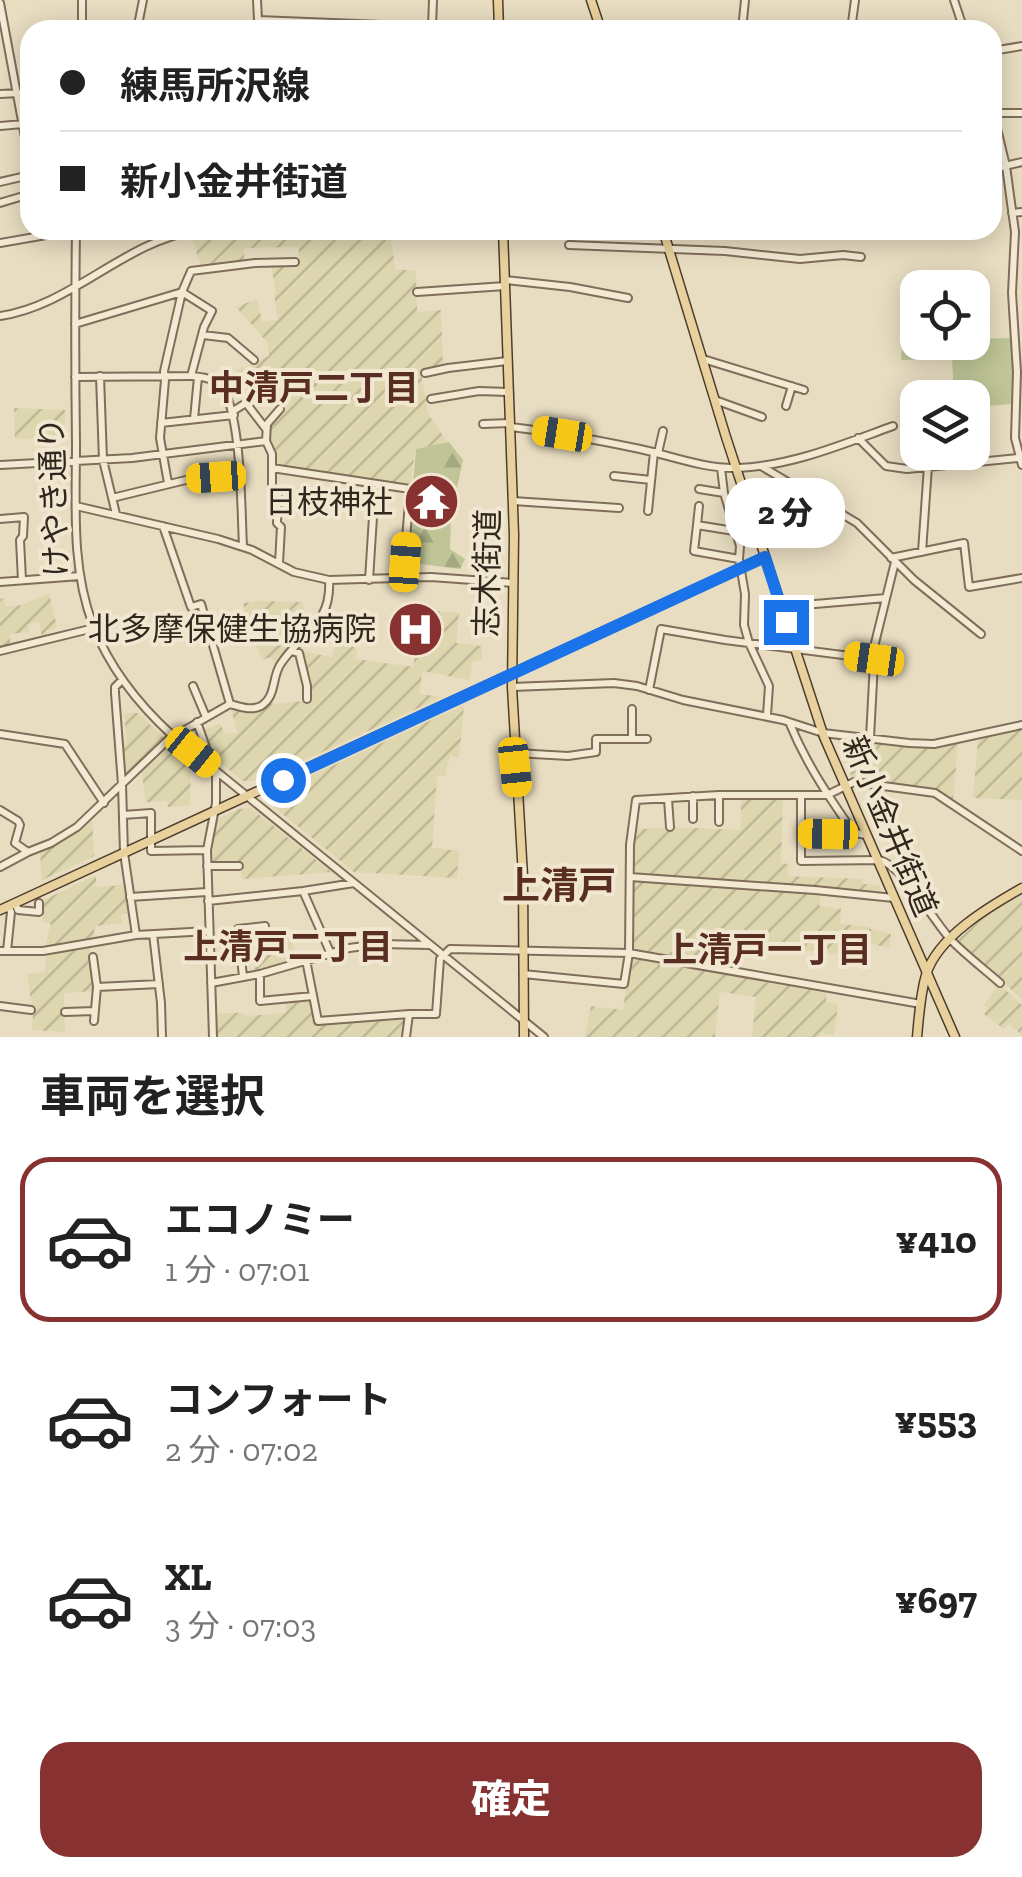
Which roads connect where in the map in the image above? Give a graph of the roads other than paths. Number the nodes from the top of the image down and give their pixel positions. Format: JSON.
{"nodes":[{"id":1,"x":0,"y":3,"type":"edge"},
{"id":2,"x":18,"y":93,"type":"junction"},
{"id":3,"x":0,"y":94,"type":"edge"},
{"id":4,"x":20,"y":105,"type":"edge"},
{"id":5,"x":1002,"y":152,"type":"edge"},
{"id":6,"x":1022,"y":162,"type":"edge"},
{"id":7,"x":1006,"y":166,"type":"junction"},
{"id":8,"x":1002,"y":167,"type":"edge"},
{"id":9,"x":1022,"y":212,"type":"edge"},
{"id":10,"x":1012,"y":213,"type":"junction"},
{"id":11,"x":76,"y":240,"type":"edge"},
{"id":12,"x":158,"y":240,"type":"edge"},
{"id":13,"x":504,"y":240,"type":"edge"},
{"id":14,"x":666,"y":240,"type":"edge"},
{"id":15,"x":569,"y":244,"type":"dead end"},
{"id":16,"x":669,"y":249,"type":"junction"},
{"id":17,"x":861,"y":257,"type":"dead end"},
{"id":18,"x":296,"y":262,"type":"dead end"},
{"id":19,"x":505,"y":283,"type":"junction"},
{"id":20,"x":75,"y":285,"type":"junction"},
{"id":21,"x":182,"y":292,"type":"junction"},
{"id":22,"x":417,"y":292,"type":"dead end"},
{"id":23,"x":628,"y":298,"type":"dead end"},
{"id":24,"x":0,"y":316,"type":"edge"},
{"id":25,"x":75,"y":324,"type":"junction"},
{"id":26,"x":202,"y":335,"type":"junction"},
{"id":27,"x":1019,"y":346,"type":"edge"},
{"id":28,"x":703,"y":359,"type":"junction"},
{"id":29,"x":254,"y":360,"type":"dead end"},
{"id":30,"x":507,"y":361,"type":"junction"},
{"id":31,"x":425,"y":373,"type":"dead end"},
{"id":32,"x":100,"y":376,"type":"junction"},
{"id":33,"x":165,"y":376,"type":"junction"},
{"id":34,"x":75,"y":377,"type":"junction"},
{"id":35,"x":195,"y":377,"type":"junction"},
{"id":36,"x":792,"y":386,"type":"junction"},
{"id":37,"x":804,"y":390,"type":"dead end"},
{"id":38,"x":1019,"y":391,"type":"edge"},
{"id":39,"x":508,"y":392,"type":"junction"},
{"id":40,"x":431,"y":399,"type":"dead end"},
{"id":41,"x":715,"y":400,"type":"junction"},
{"id":42,"x":786,"y":406,"type":"dead end"},
{"id":43,"x":280,"y":409,"type":"dead end"},
{"id":44,"x":233,"y":413,"type":"junction"},
{"id":45,"x":762,"y":417,"type":"dead end"},
{"id":46,"x":194,"y":419,"type":"junction"},
{"id":47,"x":161,"y":423,"type":"junction"},
{"id":48,"x":482,"y":424,"type":"dead end"},
{"id":49,"x":510,"y":425,"type":"junction"},
{"id":50,"x":893,"y":426,"type":"dead end"},
{"id":51,"x":266,"y":428,"type":"junction"},
{"id":52,"x":664,"y":430,"type":"dead end"},
{"id":53,"x":858,"y":438,"type":"junction"},
{"id":54,"x":266,"y":441,"type":"junction"},
{"id":55,"x":236,"y":445,"type":"junction"},
{"id":56,"x":161,"y":453,"type":"junction"},
{"id":57,"x":656,"y":453,"type":"junction"},
{"id":58,"x":103,"y":460,"type":"junction"},
{"id":59,"x":1021,"y":461,"type":"edge"},
{"id":60,"x":76,"y":462,"type":"junction"},
{"id":61,"x":990,"y":463,"type":"edge"},
{"id":62,"x":0,"y":465,"type":"edge"},
{"id":63,"x":761,"y":466,"type":"junction"},
{"id":64,"x":272,"y":468,"type":"junction"},
{"id":65,"x":721,"y":468,"type":"junction"},
{"id":66,"x":737,"y":468,"type":"junction"},
{"id":67,"x":900,"y":469,"type":"edge"},
{"id":68,"x":928,"y":470,"type":"edge"},
{"id":69,"x":238,"y":475,"type":"junction"},
{"id":70,"x":614,"y":476,"type":"dead end"},
{"id":71,"x":651,"y":480,"type":"junction"},
{"id":72,"x":168,"y":483,"type":"junction"},
{"id":73,"x":375,"y":485,"type":"junction"},
{"id":74,"x":700,"y":489,"type":"dead end"},
{"id":75,"x":808,"y":492,"type":"junction"},
{"id":76,"x":724,"y":493,"type":"junction"},
{"id":77,"x":112,"y":498,"type":"junction"},
{"id":78,"x":514,"y":501,"type":"junction"},
{"id":79,"x":76,"y":506,"type":"junction"},
{"id":80,"x":699,"y":506,"type":"dead end"},
{"id":81,"x":619,"y":508,"type":"dead end"},
{"id":82,"x":648,"y":511,"type":"dead end"},
{"id":83,"x":116,"y":514,"type":"junction"},
{"id":84,"x":0,"y":519,"type":"edge"},
{"id":85,"x":162,"y":525,"type":"junction"},
{"id":86,"x":697,"y":525,"type":"junction"},
{"id":87,"x":803,"y":530,"type":"dead end"},
{"id":88,"x":734,"y":531,"type":"junction"},
{"id":89,"x":242,"y":546,"type":"junction"},
{"id":90,"x":922,"y":552,"type":"junction"},
{"id":91,"x":765,"y":557,"type":"junction"},
{"id":92,"x":893,"y":560,"type":"junction"},
{"id":93,"x":279,"y":564,"type":"junction"},
{"id":94,"x":739,"y":564,"type":"junction"},
{"id":95,"x":80,"y":576,"type":"junction"},
{"id":96,"x":404,"y":578,"type":"junction"},
{"id":97,"x":1022,"y":578,"type":"edge"},
{"id":98,"x":22,"y":580,"type":"junction"},
{"id":99,"x":329,"y":580,"type":"junction"},
{"id":100,"x":369,"y":580,"type":"junction"},
{"id":101,"x":0,"y":582,"type":"edge"},
{"id":102,"x":513,"y":584,"type":"junction"},
{"id":103,"x":886,"y":598,"type":"junction"},
{"id":104,"x":803,"y":606,"type":"dead end"},
{"id":105,"x":206,"y":622,"type":"junction"},
{"id":106,"x":94,"y":628,"type":"junction"},
{"id":107,"x":168,"y":629,"type":"dead end"},
{"id":108,"x":981,"y":634,"type":"dead end"},
{"id":109,"x":750,"y":644,"type":"junction"},
{"id":110,"x":794,"y":648,"type":"junction"},
{"id":111,"x":0,"y":651,"type":"edge"},
{"id":112,"x":291,"y":651,"type":"junction"},
{"id":113,"x":874,"y":659,"type":"junction"},
{"id":114,"x":512,"y":674,"type":"junction"},
{"id":115,"x":122,"y":680,"type":"junction"},
{"id":116,"x":193,"y":686,"type":"dead end"},
{"id":117,"x":512,"y":687,"type":"junction"},
{"id":118,"x":649,"y":690,"type":"junction"},
{"id":119,"x":307,"y":699,"type":"dead end"},
{"id":120,"x":230,"y":704,"type":"junction"},
{"id":121,"x":632,"y":709,"type":"dead end"},
{"id":122,"x":767,"y":716,"type":"junction"},
{"id":123,"x":206,"y":717,"type":"junction"},
{"id":124,"x":197,"y":722,"type":"junction"},
{"id":125,"x":790,"y":722,"type":"junction"},
{"id":126,"x":1022,"y":725,"type":"edge"},
{"id":127,"x":823,"y":733,"type":"junction"},
{"id":128,"x":0,"y":734,"type":"edge"},
{"id":129,"x":173,"y":736,"type":"junction"},
{"id":130,"x":870,"y":738,"type":"junction"},
{"id":131,"x":632,"y":739,"type":"junction"},
{"id":132,"x":648,"y":739,"type":"dead end"},
{"id":133,"x":514,"y":753,"type":"junction"},
{"id":134,"x":214,"y":769,"type":"junction"},
{"id":135,"x":122,"y":784,"type":"junction"},
{"id":136,"x":845,"y":786,"type":"junction"},
{"id":137,"x":719,"y":794,"type":"junction"},
{"id":138,"x":827,"y":795,"type":"junction"},
{"id":139,"x":247,"y":796,"type":"junction"},
{"id":140,"x":694,"y":796,"type":"junction"},
{"id":141,"x":801,"y":796,"type":"junction"},
{"id":142,"x":668,"y":798,"type":"junction"},
{"id":143,"x":104,"y":803,"type":"junction"},
{"id":144,"x":0,"y":810,"type":"edge"},
{"id":145,"x":214,"y":812,"type":"junction"},
{"id":146,"x":123,"y":815,"type":"junction"},
{"id":147,"x":693,"y":819,"type":"dead end"},
{"id":148,"x":719,"y":822,"type":"dead end"},
{"id":149,"x":670,"y":826,"type":"dead end"},
{"id":150,"x":802,"y":834,"type":"junction"},
{"id":151,"x":828,"y":834,"type":"dead end"},
{"id":152,"x":866,"y":834,"type":"junction"},
{"id":153,"x":150,"y":840,"type":"junction"},
{"id":154,"x":207,"y":850,"type":"junction"},
{"id":155,"x":28,"y":852,"type":"junction"},
{"id":156,"x":1022,"y":852,"type":"edge"},
{"id":157,"x":124,"y":853,"type":"junction"},
{"id":158,"x":878,"y":860,"type":"junction"},
{"id":159,"x":207,"y":866,"type":"junction"},
{"id":160,"x":239,"y":866,"type":"dead end"},
{"id":161,"x":0,"y":867,"type":"edge"},
{"id":162,"x":630,"y":878,"type":"junction"},
{"id":163,"x":354,"y":883,"type":"junction"},
{"id":164,"x":1022,"y":888,"type":"edge"},
{"id":165,"x":302,"y":891,"type":"junction"},
{"id":166,"x":208,"y":896,"type":"junction"},
{"id":167,"x":130,"y":897,"type":"junction"},
{"id":168,"x":894,"y":898,"type":"junction"},
{"id":169,"x":8,"y":906,"type":"edge"},
{"id":170,"x":40,"y":921,"type":"dead end"},
{"id":171,"x":265,"y":926,"type":"dead end"},
{"id":172,"x":209,"y":931,"type":"junction"},
{"id":173,"x":153,"y":934,"type":"junction"},
{"id":174,"x":136,"y":935,"type":"junction"},
{"id":175,"x":950,"y":939,"type":"junction"},
{"id":176,"x":430,"y":945,"type":"junction"},
{"id":177,"x":523,"y":950,"type":"junction"},
{"id":178,"x":4,"y":951,"type":"edge"},
{"id":179,"x":330,"y":952,"type":"junction"},
{"id":180,"x":629,"y":953,"type":"junction"},
{"id":181,"x":443,"y":955,"type":"junction"},
{"id":182,"x":93,"y":957,"type":"dead end"},
{"id":183,"x":306,"y":960,"type":"junction"},
{"id":184,"x":926,"y":973,"type":"junction"},
{"id":185,"x":260,"y":974,"type":"junction"},
{"id":186,"x":523,"y":974,"type":"junction"},
{"id":187,"x":244,"y":978,"type":"junction"},
{"id":188,"x":211,"y":983,"type":"junction"},
{"id":189,"x":1000,"y":983,"type":"dead end"},
{"id":190,"x":159,"y":984,"type":"junction"},
{"id":191,"x":96,"y":988,"type":"junction"},
{"id":192,"x":313,"y":996,"type":"junction"},
{"id":193,"x":921,"y":1004,"type":"junction"},
{"id":194,"x":0,"y":1006,"type":"edge"},
{"id":195,"x":942,"y":1009,"type":"junction"},
{"id":196,"x":31,"y":1010,"type":"dead end"},
{"id":197,"x":94,"y":1010,"type":"junction"},
{"id":198,"x":65,"y":1012,"type":"dead end"},
{"id":199,"x":409,"y":1014,"type":"junction"},
{"id":200,"x":920,"y":1015,"type":"junction"},
{"id":201,"x":524,"y":1020,"type":"junction"},
{"id":202,"x":94,"y":1021,"type":"dead end"},
{"id":203,"x":955,"y":1034,"type":"edge"},
{"id":204,"x":162,"y":1037,"type":"edge"},
{"id":205,"x":213,"y":1037,"type":"edge"},
{"id":206,"x":406,"y":1037,"type":"edge"},
{"id":207,"x":524,"y":1037,"type":"edge"},
{"id":208,"x":544,"y":1037,"type":"edge"},
{"id":209,"x":917,"y":1037,"type":"edge"}],
"edges":[{"from":1,"to":2,"type":"street"},
{"from":2,"to":3,"type":"street"},
{"from":2,"to":4,"type":"street"},
{"from":5,"to":7,"type":"street"},
{"from":6,"to":7,"type":"street"},
{"from":7,"to":8,"type":"street"},
{"from":7,"to":10,"type":"street"},
{"from":9,"to":10,"type":"street"},
{"from":10,"to":27,"type":"street"},
{"from":11,"to":20,"type":"street","name":"けやき通り"},
{"from":12,"to":20,"type":"street"},
{"from":13,"to":19,"type":"main road","name":"志木街道"},
{"from":14,"to":16,"type":"main road","name":"新小金井街道"},
{"from":15,"to":16,"type":"street"},
{"from":16,"to":17,"type":"street"},
{"from":16,"to":28,"type":"main road","name":"新小金井街道"},
{"from":18,"to":21,"type":"street"},
{"from":19,"to":22,"type":"street"},
{"from":19,"to":23,"type":"street"},
{"from":19,"to":30,"type":"main road","name":"志木街道"},
{"from":20,"to":24,"type":"street"},
{"from":20,"to":25,"type":"street","name":"けやき通り"},
{"from":21,"to":25,"type":"street"},
{"from":21,"to":26,"type":"street"},
{"from":21,"to":33,"type":"street"},
{"from":25,"to":34,"type":"street","name":"けやき通り"},
{"from":26,"to":29,"type":"street"},
{"from":26,"to":35,"type":"street"},
{"from":27,"to":38,"type":"street"},
{"from":28,"to":36,"type":"street"},
{"from":28,"to":41,"type":"main road","name":"新小金井街道"},
{"from":30,"to":31,"type":"street"},
{"from":30,"to":39,"type":"main road","name":"志木街道"},
{"from":32,"to":33,"type":"street"},
{"from":32,"to":34,"type":"street"},
{"from":32,"to":58,"type":"street"},
{"from":33,"to":35,"type":"street"},
{"from":33,"to":47,"type":"street"},
{"from":34,"to":60,"type":"street","name":"けやき通り"},
{"from":35,"to":44,"type":"street"},
{"from":35,"to":46,"type":"street"},
{"from":36,"to":37,"type":"street"},
{"from":36,"to":42,"type":"street"},
{"from":38,"to":59,"type":"street"},
{"from":39,"to":40,"type":"street"},
{"from":39,"to":49,"type":"main road","name":"志木街道"},
{"from":41,"to":45,"type":"street"},
{"from":41,"to":66,"type":"main road","name":"新小金井街道"},
{"from":43,"to":51,"type":"street"},
{"from":44,"to":46,"type":"street"},
{"from":44,"to":51,"type":"street"},
{"from":44,"to":55,"type":"street"},
{"from":46,"to":47,"type":"street"},
{"from":47,"to":56,"type":"street"},
{"from":48,"to":49,"type":"street"},
{"from":49,"to":57,"type":"street"},
{"from":49,"to":78,"type":"main road","name":"志木街道"},
{"from":50,"to":53,"type":"street"},
{"from":51,"to":54,"type":"street"},
{"from":52,"to":57,"type":"street"},
{"from":53,"to":63,"type":"street"},
{"from":53,"to":67,"type":"street"},
{"from":54,"to":55,"type":"street"},
{"from":54,"to":64,"type":"street"},
{"from":55,"to":56,"type":"street"},
{"from":55,"to":69,"type":"street"},
{"from":56,"to":58,"type":"street"},
{"from":56,"to":72,"type":"street"},
{"from":57,"to":65,"type":"street"},
{"from":57,"to":71,"type":"street"},
{"from":58,"to":60,"type":"street"},
{"from":58,"to":77,"type":"street"},
{"from":59,"to":61,"type":"street"},
{"from":60,"to":62,"type":"street"},
{"from":60,"to":79,"type":"street","name":"けやき通り"},
{"from":63,"to":66,"type":"street"},
{"from":63,"to":75,"type":"street"},
{"from":64,"to":73,"type":"street"},
{"from":64,"to":93,"type":"street"},
{"from":65,"to":66,"type":"street"},
{"from":65,"to":76,"type":"street"},
{"from":66,"to":91,"type":"main road","name":"新小金井街道"},
{"from":68,"to":90,"type":"street"},
{"from":69,"to":72,"type":"street"},
{"from":69,"to":89,"type":"street"},
{"from":70,"to":71,"type":"street"},
{"from":71,"to":82,"type":"street"},
{"from":72,"to":77,"type":"street"},
{"from":73,"to":96,"type":"street"},
{"from":73,"to":100,"type":"street"},
{"from":74,"to":76,"type":"street"},
{"from":75,"to":87,"type":"street"},
{"from":75,"to":92,"type":"street"},
{"from":76,"to":88,"type":"street"},
{"from":77,"to":83,"type":"street"},
{"from":78,"to":81,"type":"street"},
{"from":78,"to":102,"type":"main road","name":"志木街道"},
{"from":79,"to":83,"type":"street"},
{"from":79,"to":95,"type":"street","name":"けやき通り"},
{"from":80,"to":86,"type":"street"},
{"from":83,"to":85,"type":"street"},
{"from":84,"to":98,"type":"street"},
{"from":85,"to":89,"type":"street"},
{"from":85,"to":105,"type":"street"},
{"from":86,"to":88,"type":"street"},
{"from":86,"to":94,"type":"street"},
{"from":88,"to":94,"type":"street"},
{"from":89,"to":93,"type":"street"},
{"from":90,"to":92,"type":"street"},
{"from":90,"to":97,"type":"street"},
{"from":91,"to":94,"type":"main road"},
{"from":91,"to":110,"type":"main road","name":"新小金井街道"},
{"from":92,"to":103,"type":"street"},
{"from":92,"to":108,"type":"street"},
{"from":93,"to":99,"type":"street"},
{"from":94,"to":109,"type":"street"},
{"from":94,"to":114,"type":"main road"},
{"from":95,"to":98,"type":"street"},
{"from":95,"to":106,"type":"street","name":"けやき通り"},
{"from":96,"to":100,"type":"street"},
{"from":96,"to":102,"type":"street"},
{"from":98,"to":101,"type":"street"},
{"from":99,"to":100,"type":"street"},
{"from":99,"to":112,"type":"street"},
{"from":102,"to":114,"type":"main road","name":"志木街道"},
{"from":103,"to":104,"type":"street"},
{"from":103,"to":113,"type":"street"},
{"from":105,"to":107,"type":"street"},
{"from":105,"to":120,"type":"street"},
{"from":106,"to":111,"type":"street"},
{"from":106,"to":115,"type":"street","name":"けやき通り"},
{"from":109,"to":110,"type":"street"},
{"from":109,"to":118,"type":"street"},
{"from":109,"to":122,"type":"street"},
{"from":110,"to":113,"type":"street"},
{"from":110,"to":127,"type":"main road","name":"新小金井街道"},
{"from":112,"to":119,"type":"street"},
{"from":112,"to":120,"type":"street"},
{"from":113,"to":130,"type":"street"},
{"from":114,"to":117,"type":"main road","name":"志木街道"},
{"from":114,"to":139,"type":"main road"},
{"from":115,"to":129,"type":"street","name":"けやき通り"},
{"from":115,"to":135,"type":"street"},
{"from":116,"to":123,"type":"street"},
{"from":117,"to":118,"type":"street"},
{"from":117,"to":133,"type":"main road","name":"志木街道"},
{"from":118,"to":122,"type":"street"},
{"from":120,"to":123,"type":"street"},
{"from":121,"to":131,"type":"street"},
{"from":122,"to":125,"type":"street"},
{"from":123,"to":124,"type":"street"},
{"from":124,"to":129,"type":"street"},
{"from":124,"to":134,"type":"street"},
{"from":125,"to":127,"type":"street"},
{"from":125,"to":138,"type":"street"},
{"from":126,"to":130,"type":"street"},
{"from":127,"to":130,"type":"street"},
{"from":127,"to":136,"type":"main road","name":"新小金井街道"},
{"from":128,"to":143,"type":"street"},
{"from":129,"to":134,"type":"street","name":"けやき通り"},
{"from":129,"to":135,"type":"street"},
{"from":131,"to":132,"type":"street"},
{"from":131,"to":133,"type":"street"},
{"from":133,"to":177,"type":"main road","name":"志木街道"},
{"from":134,"to":139,"type":"street","name":"けやき通り"},
{"from":134,"to":145,"type":"street"},
{"from":135,"to":143,"type":"street"},
{"from":135,"to":146,"type":"street"},
{"from":136,"to":138,"type":"street"},
{"from":136,"to":152,"type":"main road","name":"新小金井街道"},
{"from":136,"to":156,"type":"street"},
{"from":137,"to":140,"type":"street"},
{"from":137,"to":141,"type":"street"},
{"from":137,"to":148,"type":"street"},
{"from":138,"to":141,"type":"street"},
{"from":138,"to":152,"type":"street"},
{"from":139,"to":145,"type":"main road"},
{"from":139,"to":163,"type":"street","name":"けやき通り"},
{"from":140,"to":142,"type":"street"},
{"from":140,"to":147,"type":"street"},
{"from":141,"to":150,"type":"street"},
{"from":142,"to":149,"type":"street"},
{"from":142,"to":162,"type":"street"},
{"from":143,"to":155,"type":"street"},
{"from":144,"to":155,"type":"street"},
{"from":145,"to":153,"type":"main road"},
{"from":145,"to":154,"type":"street"},
{"from":146,"to":153,"type":"street"},
{"from":146,"to":157,"type":"street"},
{"from":150,"to":151,"type":"street"},
{"from":150,"to":158,"type":"street"},
{"from":152,"to":158,"type":"main road","name":"新小金井街道"},
{"from":153,"to":154,"type":"street"},
{"from":153,"to":157,"type":"main road"},
{"from":154,"to":159,"type":"street"},
{"from":155,"to":161,"type":"street"},
{"from":157,"to":167,"type":"street"},
{"from":157,"to":169,"type":"main road"},
{"from":158,"to":168,"type":"main road","name":"新小金井街道"},
{"from":158,"to":175,"type":"street"},
{"from":159,"to":160,"type":"street"},
{"from":159,"to":166,"type":"street"},
{"from":162,"to":168,"type":"street"},
{"from":162,"to":180,"type":"street"},
{"from":163,"to":165,"type":"street"},
{"from":163,"to":176,"type":"street","name":"けやき通り"},
{"from":164,"to":175,"type":"main road"},
{"from":165,"to":166,"type":"street"},
{"from":165,"to":179,"type":"street"},
{"from":166,"to":167,"type":"street"},
{"from":166,"to":172,"type":"street"},
{"from":167,"to":174,"type":"street"},
{"from":168,"to":184,"type":"main road","name":"新小金井街道"},
{"from":169,"to":170,"type":"street"},
{"from":169,"to":178,"type":"street"},
{"from":171,"to":187,"type":"street"},
{"from":172,"to":173,"type":"street"},
{"from":172,"to":188,"type":"street"},
{"from":173,"to":174,"type":"street"},
{"from":173,"to":190,"type":"street"},
{"from":174,"to":178,"type":"street"},
{"from":175,"to":184,"type":"main road"},
{"from":175,"to":189,"type":"street"},
{"from":176,"to":179,"type":"street"},
{"from":176,"to":181,"type":"street","name":"けやき通り"},
{"from":177,"to":180,"type":"street"},
{"from":177,"to":181,"type":"street"},
{"from":177,"to":186,"type":"main road","name":"志木街道"},
{"from":179,"to":183,"type":"street"},
{"from":180,"to":186,"type":"street"},
{"from":180,"to":193,"type":"street"},
{"from":181,"to":199,"type":"street"},
{"from":181,"to":201,"type":"street","name":"けやき通り"},
{"from":182,"to":191,"type":"street"},
{"from":183,"to":185,"type":"street"},
{"from":183,"to":192,"type":"street"},
{"from":184,"to":193,"type":"main road"},
{"from":184,"to":195,"type":"main road","name":"新小金井街道"},
{"from":185,"to":187,"type":"street"},
{"from":185,"to":192,"type":"street"},
{"from":186,"to":201,"type":"main road","name":"志木街道"},
{"from":187,"to":188,"type":"street"},
{"from":188,"to":205,"type":"street"},
{"from":190,"to":191,"type":"street"},
{"from":190,"to":204,"type":"street"},
{"from":191,"to":197,"type":"street"},
{"from":192,"to":199,"type":"street"},
{"from":193,"to":200,"type":"main road"},
{"from":194,"to":196,"type":"street"},
{"from":195,"to":200,"type":"street"},
{"from":195,"to":203,"type":"main road","name":"新小金井街道"},
{"from":197,"to":198,"type":"street"},
{"from":197,"to":202,"type":"street"},
{"from":199,"to":206,"type":"street"},
{"from":200,"to":209,"type":"main road"},
{"from":201,"to":207,"type":"main road","name":"志木街道"},
{"from":201,"to":208,"type":"street","name":"けやき通り"}]}
